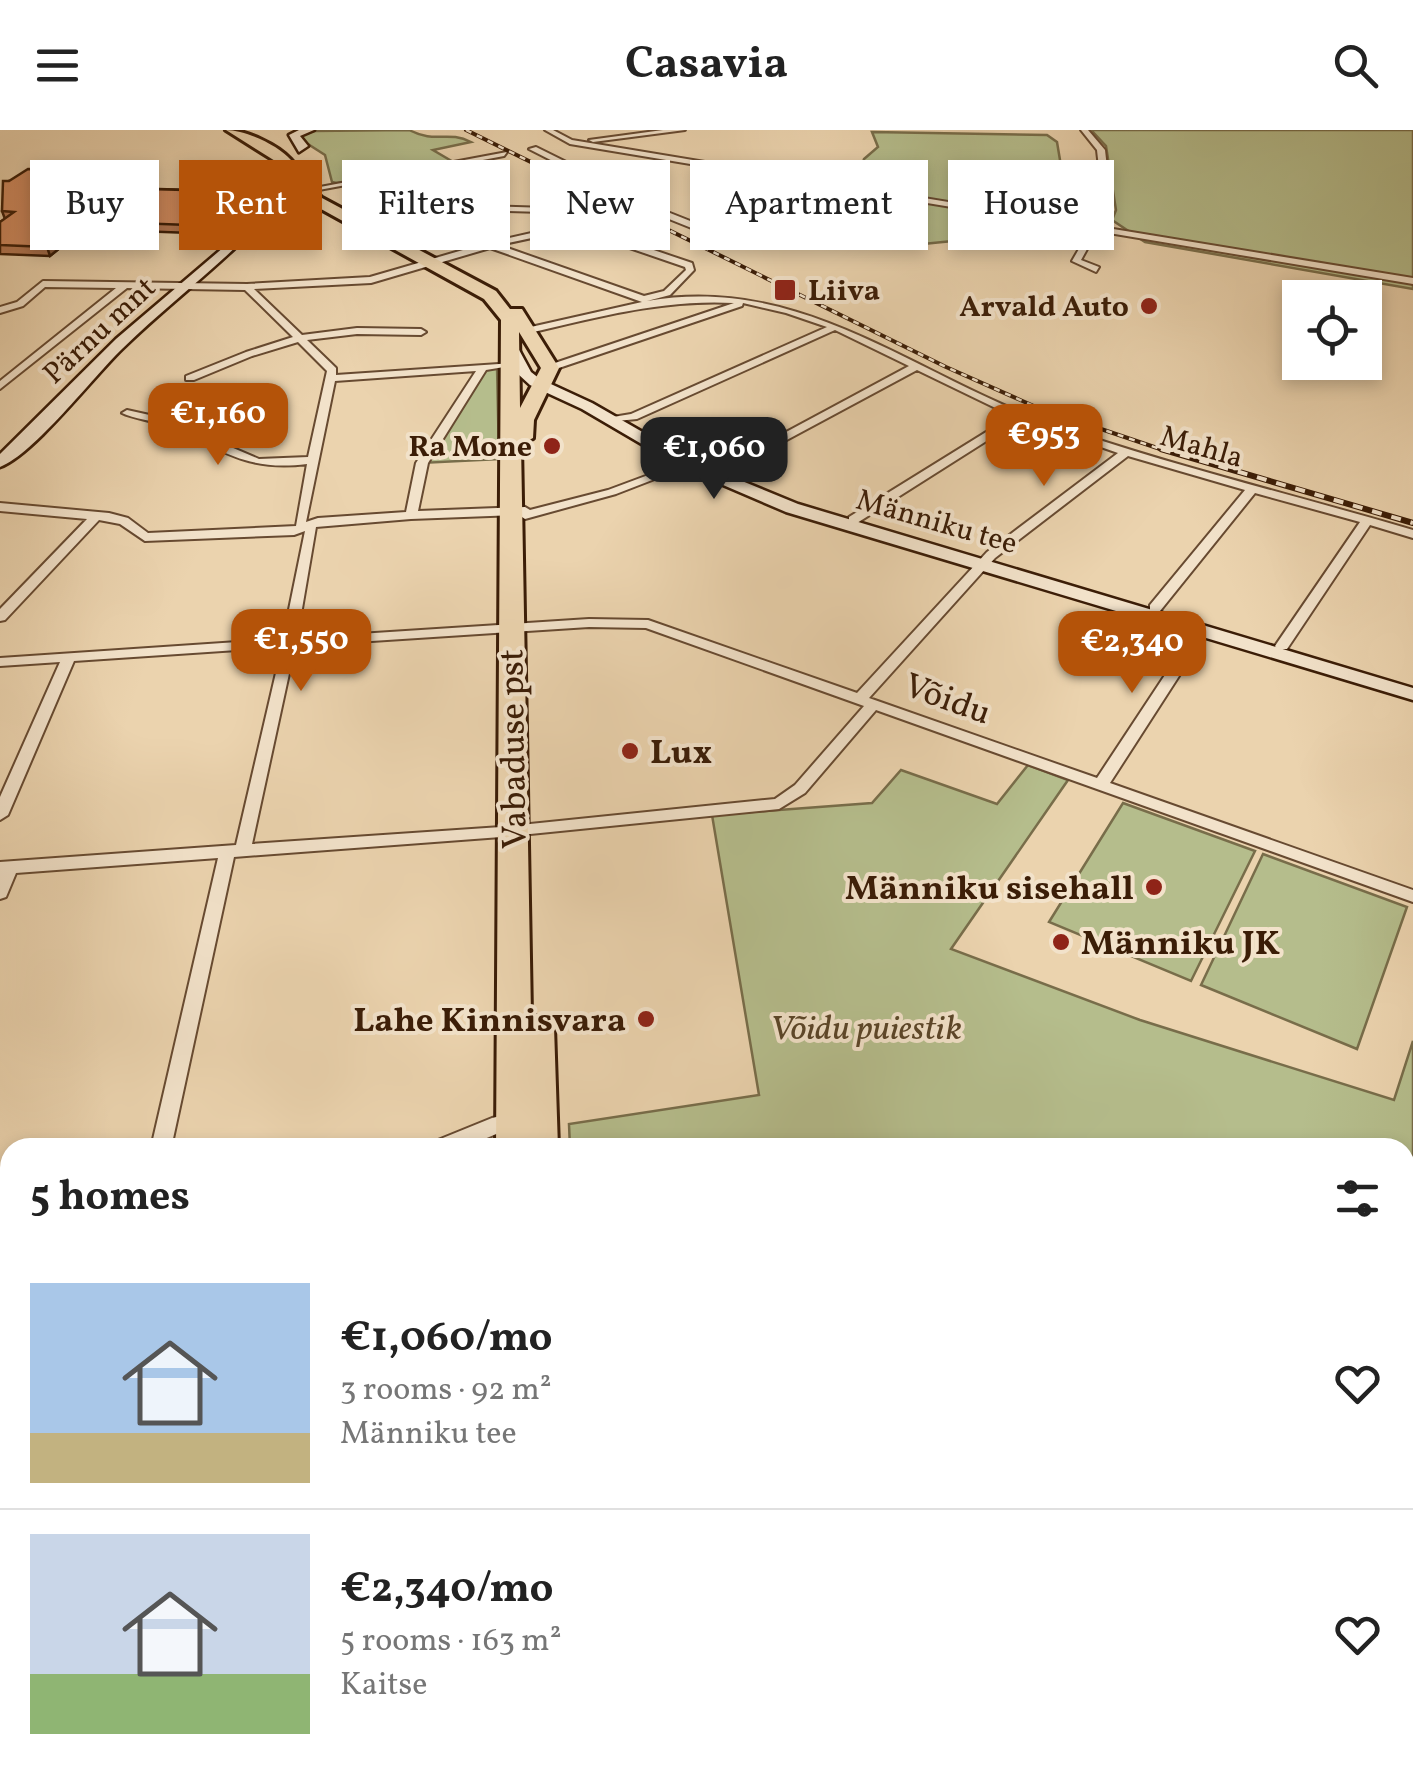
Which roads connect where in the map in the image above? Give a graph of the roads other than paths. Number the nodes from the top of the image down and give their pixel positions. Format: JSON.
{"nodes":[{"id":1,"x":232,"y":130,"type":"edge"},
{"id":2,"x":299,"y":130,"type":"edge"},
{"id":3,"x":309,"y":130,"type":"edge"},
{"id":4,"x":548,"y":130,"type":"edge"},
{"id":5,"x":682,"y":130,"type":"edge"},
{"id":6,"x":1084,"y":130,"type":"edge"},
{"id":7,"x":273,"y":132,"type":"edge"},
{"id":8,"x":249,"y":135,"type":"edge"},
{"id":9,"x":570,"y":142,"type":"junction"},
{"id":10,"x":299,"y":148,"type":"junction"},
{"id":11,"x":504,"y":154,"type":"dead end"},
{"id":12,"x":284,"y":160,"type":"edge"},
{"id":13,"x":303,"y":160,"type":"edge"},
{"id":14,"x":472,"y":160,"type":"edge"},
{"id":15,"x":1102,"y":160,"type":"edge"},
{"id":16,"x":690,"y":162,"type":"edge"},
{"id":17,"x":322,"y":187,"type":"edge"},
{"id":18,"x":690,"y":224,"type":"edge"},
{"id":19,"x":1114,"y":232,"type":"edge"},
{"id":20,"x":225,"y":250,"type":"edge"},
{"id":21,"x":474,"y":250,"type":"edge"},
{"id":22,"x":504,"y":250,"type":"edge"},
{"id":23,"x":645,"y":250,"type":"edge"},
{"id":24,"x":1081,"y":250,"type":"edge"},
{"id":25,"x":436,"y":262,"type":"junction"},
{"id":26,"x":1096,"y":269,"type":"dead end"},
{"id":27,"x":1413,"y":281,"type":"edge"},
{"id":28,"x":124,"y":285,"type":"junction"},
{"id":29,"x":186,"y":286,"type":"junction"},
{"id":30,"x":246,"y":287,"type":"junction"},
{"id":31,"x":744,"y":302,"type":"junction"},
{"id":32,"x":0,"y":310,"type":"edge"},
{"id":33,"x":835,"y":327,"type":"junction"},
{"id":34,"x":525,"y":331,"type":"junction"},
{"id":35,"x":421,"y":332,"type":"dead end"},
{"id":36,"x":298,"y":336,"type":"junction"},
{"id":37,"x":512,"y":358,"type":"junction"},
{"id":38,"x":917,"y":366,"type":"junction"},
{"id":39,"x":483,"y":367,"type":"junction"},
{"id":40,"x":543,"y":370,"type":"junction"},
{"id":41,"x":190,"y":378,"type":"dead end"},
{"id":42,"x":332,"y":378,"type":"junction"},
{"id":43,"x":0,"y":386,"type":"edge"},
{"id":44,"x":587,"y":406,"type":"junction"},
{"id":45,"x":127,"y":413,"type":"dead end"},
{"id":46,"x":1020,"y":416,"type":"junction"},
{"id":47,"x":524,"y":420,"type":"junction"},
{"id":48,"x":619,"y":420,"type":"junction"},
{"id":49,"x":1128,"y":451,"type":"junction"},
{"id":50,"x":314,"y":460,"type":"junction"},
{"id":51,"x":0,"y":462,"type":"edge"},
{"id":52,"x":692,"y":462,"type":"junction"},
{"id":53,"x":717,"y":474,"type":"junction"},
{"id":54,"x":1254,"y":487,"type":"junction"},
{"id":55,"x":0,"y":507,"type":"edge"},
{"id":56,"x":520,"y":513,"type":"junction"},
{"id":57,"x":411,"y":515,"type":"junction"},
{"id":58,"x":95,"y":516,"type":"junction"},
{"id":59,"x":853,"y":520,"type":"junction"},
{"id":60,"x":1367,"y":520,"type":"junction"},
{"id":61,"x":306,"y":526,"type":"junction"},
{"id":62,"x":1413,"y":534,"type":"edge"},
{"id":63,"x":984,"y":562,"type":"junction"},
{"id":64,"x":1155,"y":608,"type":"junction"},
{"id":65,"x":0,"y":617,"type":"edge"},
{"id":66,"x":519,"y":629,"type":"junction"},
{"id":67,"x":1201,"y":632,"type":"junction"},
{"id":68,"x":290,"y":645,"type":"junction"},
{"id":69,"x":1282,"y":646,"type":"junction"},
{"id":70,"x":69,"y":658,"type":"junction"},
{"id":71,"x":0,"y":662,"type":"edge"},
{"id":72,"x":1413,"y":684,"type":"edge"},
{"id":73,"x":1413,"y":694,"type":"edge"},
{"id":74,"x":868,"y":701,"type":"junction"},
{"id":75,"x":1101,"y":784,"type":"junction"},
{"id":76,"x":0,"y":814,"type":"edge"},
{"id":77,"x":523,"y":830,"type":"junction"},
{"id":78,"x":235,"y":851,"type":"junction"},
{"id":79,"x":5,"y":868,"type":"edge"},
{"id":80,"x":0,"y":893,"type":"edge"},
{"id":81,"x":1413,"y":896,"type":"edge"},
{"id":82,"x":527,"y":1133,"type":"edge"},
{"id":83,"x":163,"y":1138,"type":"edge"},
{"id":84,"x":498,"y":1138,"type":"edge"}],
"edges":[{"from":1,"to":8,"type":"highway"},
{"from":2,"to":7,"type":"street"},
{"from":3,"to":10,"type":"street"},
{"from":4,"to":9,"type":"street"},
{"from":5,"to":9,"type":"street"},
{"from":6,"to":15,"type":"street"},
{"from":7,"to":8,"type":"highway"},
{"from":7,"to":10,"type":"highway"},
{"from":8,"to":12,"type":"highway"},
{"from":9,"to":16,"type":"street"},
{"from":9,"to":18,"type":"street"},
{"from":10,"to":13,"type":"highway"},
{"from":11,"to":14,"type":"street"},
{"from":17,"to":25,"type":"highway","name":"Männiku tee"},
{"from":19,"to":27,"type":"street"},
{"from":20,"to":29,"type":"street","name":"Pärnu mnt"},
{"from":21,"to":25,"type":"street"},
{"from":22,"to":23,"type":"street"},
{"from":24,"to":26,"type":"street"},
{"from":25,"to":30,"type":"street"},
{"from":25,"to":34,"type":"highway","name":"Männiku tee"},
{"from":25,"to":37,"type":"highway","name":"Männiku tee"},
{"from":28,"to":29,"type":"street"},
{"from":28,"to":32,"type":"street"},
{"from":28,"to":43,"type":"street"},
{"from":29,"to":30,"type":"street"},
{"from":29,"to":51,"type":"street","name":"Pärnu mnt"},
{"from":30,"to":36,"type":"street"},
{"from":31,"to":33,"type":"street","name":"Mahla"},
{"from":31,"to":34,"type":"street","name":"Mahla"},
{"from":31,"to":40,"type":"street"},
{"from":33,"to":38,"type":"street","name":"Mahla"},
{"from":33,"to":48,"type":"street"},
{"from":34,"to":40,"type":"highway","name":"Männiku tee"},
{"from":35,"to":36,"type":"street"},
{"from":36,"to":41,"type":"street"},
{"from":36,"to":42,"type":"street"},
{"from":37,"to":39,"type":"street"},
{"from":37,"to":40,"type":"street"},
{"from":37,"to":40,"type":"street","name":"Männiku tee"},
{"from":37,"to":56,"type":"highway","name":"Vabaduse pst"},
{"from":38,"to":46,"type":"street","name":"Mahla"},
{"from":38,"to":53,"type":"street"},
{"from":39,"to":42,"type":"street"},
{"from":39,"to":57,"type":"street"},
{"from":40,"to":44,"type":"street","name":"Männiku tee"},
{"from":40,"to":47,"type":"highway","name":"Vabaduse pst"},
{"from":40,"to":48,"type":"street","name":"Männiku tee"},
{"from":42,"to":50,"type":"street"},
{"from":44,"to":47,"type":"street"},
{"from":44,"to":48,"type":"street","name":"Männiku tee"},
{"from":45,"to":50,"type":"street"},
{"from":46,"to":49,"type":"street","name":"Mahla"},
{"from":46,"to":59,"type":"street"},
{"from":47,"to":56,"type":"highway","name":"Vabaduse pst"},
{"from":48,"to":52,"type":"street","name":"Männiku tee"},
{"from":49,"to":54,"type":"street","name":"Mahla"},
{"from":49,"to":63,"type":"street"},
{"from":50,"to":61,"type":"street"},
{"from":52,"to":53,"type":"street","name":"Männiku tee"},
{"from":52,"to":56,"type":"street"},
{"from":53,"to":59,"type":"street","name":"Männiku tee"},
{"from":53,"to":63,"type":"street","name":"Männiku tee"},
{"from":54,"to":60,"type":"street","name":"Mahla"},
{"from":54,"to":64,"type":"street"},
{"from":55,"to":58,"type":"street"},
{"from":56,"to":57,"type":"street"},
{"from":56,"to":66,"type":"highway","name":"Vabaduse pst"},
{"from":57,"to":61,"type":"street"},
{"from":58,"to":61,"type":"street"},
{"from":58,"to":65,"type":"street"},
{"from":59,"to":63,"type":"street","name":"Männiku tee"},
{"from":60,"to":62,"type":"street","name":"Mahla"},
{"from":60,"to":69,"type":"street"},
{"from":61,"to":68,"type":"street"},
{"from":63,"to":64,"type":"street","name":"Männiku tee"},
{"from":63,"to":67,"type":"street","name":"Männiku tee"},
{"from":63,"to":74,"type":"street"},
{"from":64,"to":69,"type":"street","name":"Männiku tee"},
{"from":66,"to":68,"type":"street","name":"Võidu"},
{"from":66,"to":74,"type":"street","name":"Võidu"},
{"from":66,"to":77,"type":"highway","name":"Vabaduse pst"},
{"from":67,"to":73,"type":"street","name":"Männiku tee"},
{"from":67,"to":75,"type":"street"},
{"from":68,"to":70,"type":"street","name":"Võidu"},
{"from":68,"to":78,"type":"street"},
{"from":69,"to":72,"type":"street","name":"Männiku tee"},
{"from":70,"to":71,"type":"street","name":"Võidu"},
{"from":70,"to":76,"type":"street"},
{"from":74,"to":75,"type":"street","name":"Võidu"},
{"from":74,"to":77,"type":"street"},
{"from":75,"to":81,"type":"street","name":"Võidu"},
{"from":77,"to":78,"type":"street"},
{"from":77,"to":82,"type":"highway","name":"Vabaduse pst"},
{"from":78,"to":79,"type":"street"},
{"from":78,"to":83,"type":"street"},
{"from":79,"to":80,"type":"street"},
{"from":82,"to":84,"type":"street"}]}
